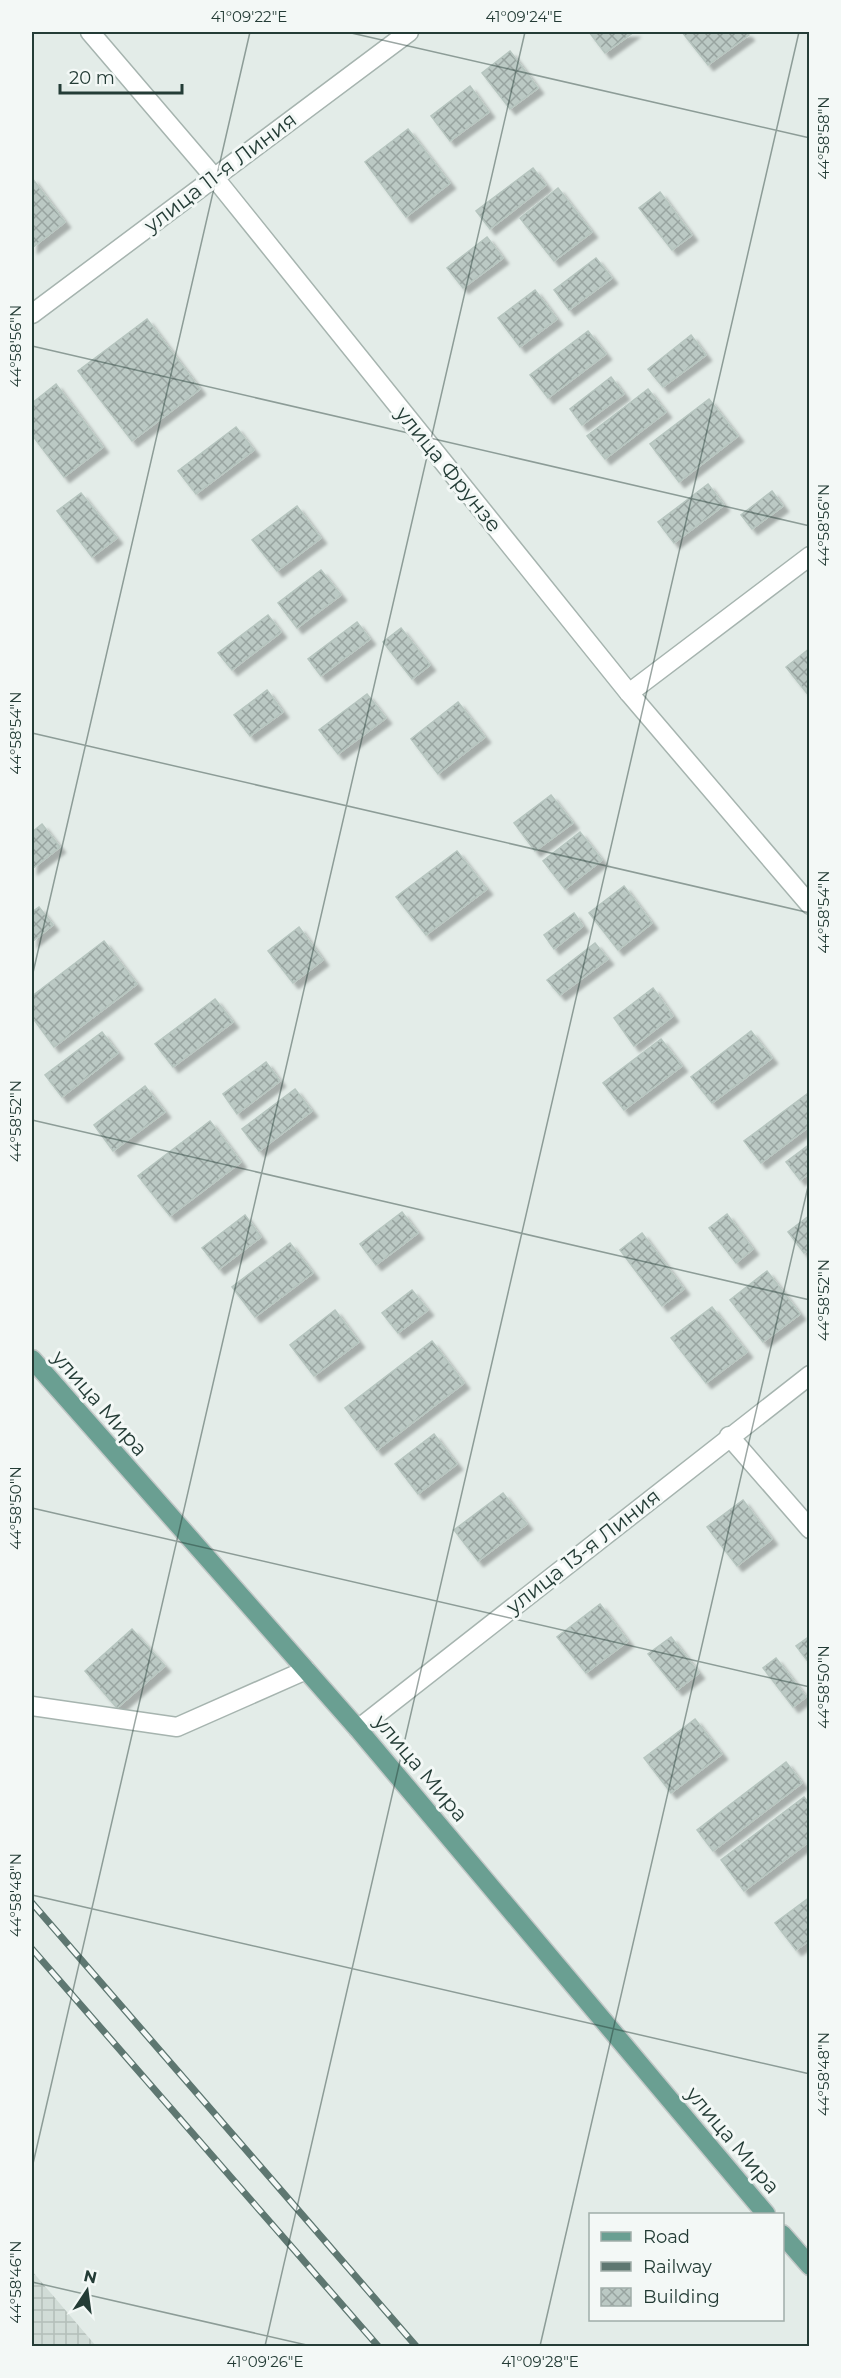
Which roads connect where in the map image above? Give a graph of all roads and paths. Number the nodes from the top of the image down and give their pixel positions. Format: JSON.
{"nodes":[{"id":1,"x":90,"y":32,"type":"edge"},
{"id":2,"x":409,"y":32,"type":"edge"},
{"id":3,"x":214,"y":177,"type":"junction"},
{"id":4,"x":32,"y":314,"type":"edge"},
{"id":5,"x":810,"y":556,"type":"edge"},
{"id":6,"x":629,"y":693,"type":"junction"},
{"id":7,"x":810,"y":905,"type":"edge"},
{"id":8,"x":32,"y":1359,"type":"edge"},
{"id":9,"x":810,"y":1375,"type":"edge"},
{"id":10,"x":729,"y":1436,"type":"junction"},
{"id":11,"x":810,"y":1530,"type":"edge"},
{"id":12,"x":306,"y":1670,"type":"junction"},
{"id":13,"x":32,"y":1706,"type":"edge"},
{"id":14,"x":358,"y":1729,"type":"junction"},
{"id":15,"x":765,"y":2213,"type":"edge"},
{"id":16,"x":784,"y":2235,"type":"edge"},
{"id":17,"x":810,"y":2266,"type":"edge"}],
"edges":[{"from":1,"to":3,"type":"street","name":"улица Фрунзе"},
{"from":2,"to":3,"type":"street","name":"улица 11-я Линия"},
{"from":3,"to":4,"type":"street","name":"улица 11-я Линия"},
{"from":3,"to":6,"type":"street","name":"улица Фрунзе"},
{"from":5,"to":6,"type":"street"},
{"from":6,"to":7,"type":"street","name":"улица Фрунзе"},
{"from":8,"to":12,"type":"main road","name":"улица Мира"},
{"from":9,"to":10,"type":"street","name":"улица 13-я Линия"},
{"from":10,"to":11,"type":"street"},
{"from":10,"to":14,"type":"street","name":"улица 13-я Линия"},
{"from":12,"to":13,"type":"street"},
{"from":12,"to":14,"type":"main road","name":"улица Мира"},
{"from":14,"to":15,"type":"main road","name":"улица Мира"},
{"from":16,"to":17,"type":"main road"}]}
